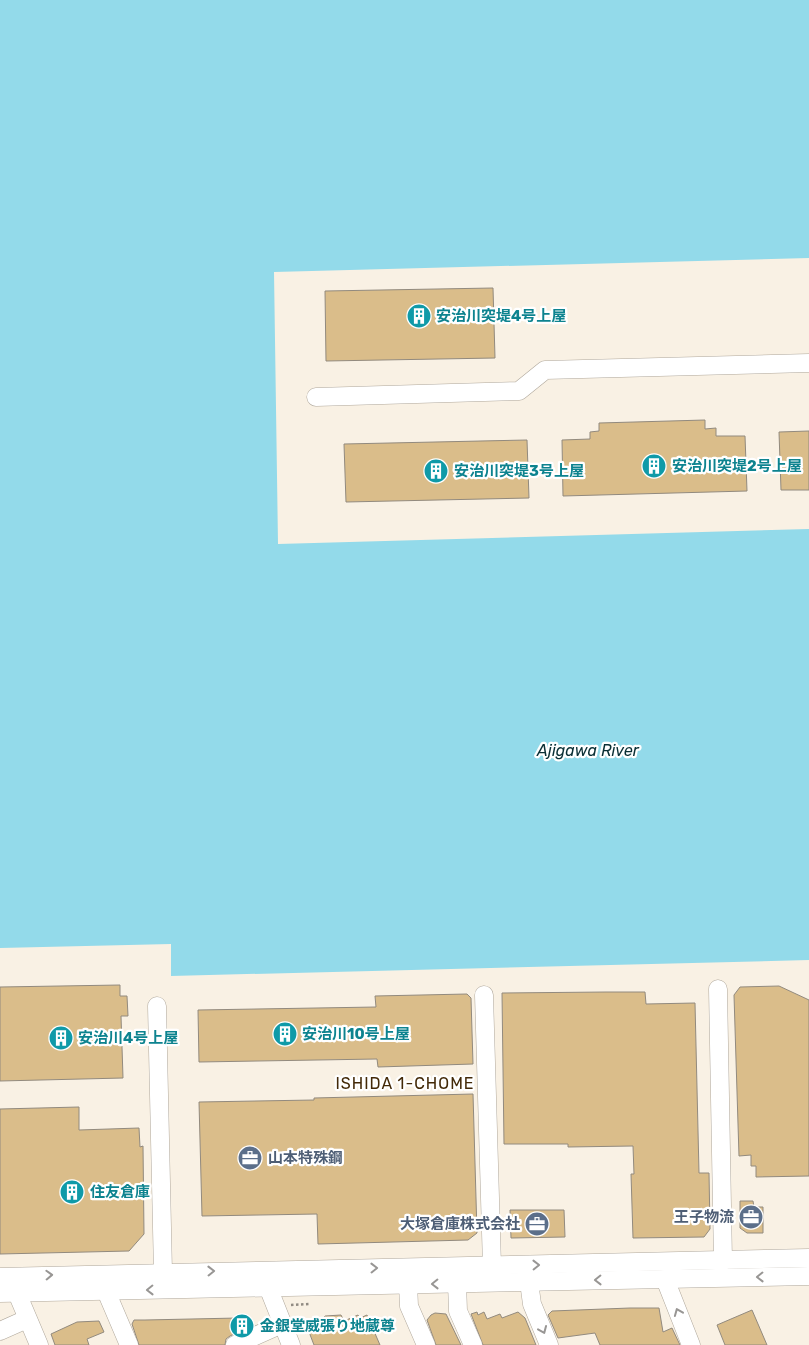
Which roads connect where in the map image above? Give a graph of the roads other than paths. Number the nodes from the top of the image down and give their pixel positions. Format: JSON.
{"nodes":[{"id":1,"x":809,"y":363,"type":"edge"},
{"id":2,"x":316,"y":396,"type":"dead end"},
{"id":3,"x":718,"y":989,"type":"dead end"},
{"id":4,"x":484,"y":994,"type":"dead end"},
{"id":5,"x":157,"y":1006,"type":"dead end"},
{"id":6,"x":809,"y":1258,"type":"edge"},
{"id":7,"x":723,"y":1261,"type":"junction"},
{"id":8,"x":492,"y":1266,"type":"junction"},
{"id":9,"x":163,"y":1272,"type":"junction"},
{"id":10,"x":809,"y":1276,"type":"edge"},
{"id":11,"x":0,"y":1277,"type":"edge"},
{"id":12,"x":268,"y":1279,"type":"junction"},
{"id":13,"x":665,"y":1279,"type":"junction"},
{"id":14,"x":529,"y":1282,"type":"junction"},
{"id":15,"x":458,"y":1283,"type":"junction"},
{"id":16,"x":408,"y":1284,"type":"junction"},
{"id":17,"x":106,"y":1291,"type":"junction"},
{"id":18,"x":9,"y":1293,"type":"edge"},
{"id":19,"x":27,"y":1319,"type":"junction"},
{"id":20,"x":282,"y":1324,"type":"junction"},
{"id":21,"x":0,"y":1331,"type":"edge"},
{"id":22,"x":39,"y":1345,"type":"edge"},
{"id":23,"x":129,"y":1345,"type":"edge"},
{"id":24,"x":235,"y":1345,"type":"edge"},
{"id":25,"x":291,"y":1345,"type":"edge"},
{"id":26,"x":426,"y":1345,"type":"edge"},
{"id":27,"x":473,"y":1345,"type":"edge"},
{"id":28,"x":549,"y":1345,"type":"edge"},
{"id":29,"x":691,"y":1345,"type":"edge"}],
"edges":[{"from":1,"to":2,"type":"street"},
{"from":3,"to":7,"type":"street"},
{"from":4,"to":8,"type":"street"},
{"from":5,"to":9,"type":"street"},
{"from":6,"to":7,"type":"street"},
{"from":8,"to":7,"type":"street","one_way":true},
{"from":12,"to":8,"type":"street","one_way":true},
{"from":11,"to":9,"type":"street","one_way":true},
{"from":9,"to":12,"type":"street","one_way":true},
{"from":10,"to":13,"type":"street","one_way":true},
{"from":12,"to":16,"type":"street"},
{"from":12,"to":17,"type":"street","one_way":true},
{"from":12,"to":20,"type":"street"},
{"from":13,"to":14,"type":"street","one_way":true},
{"from":29,"to":13,"type":"street","one_way":true},
{"from":14,"to":15,"type":"street"},
{"from":14,"to":28,"type":"street","one_way":true},
{"from":15,"to":16,"type":"street","one_way":true},
{"from":15,"to":27,"type":"street"},
{"from":16,"to":26,"type":"street"},
{"from":17,"to":18,"type":"street"},
{"from":17,"to":23,"type":"street"},
{"from":18,"to":19,"type":"street"},
{"from":19,"to":21,"type":"street"},
{"from":19,"to":22,"type":"street"},
{"from":20,"to":24,"type":"street"},
{"from":20,"to":25,"type":"street"}]}
